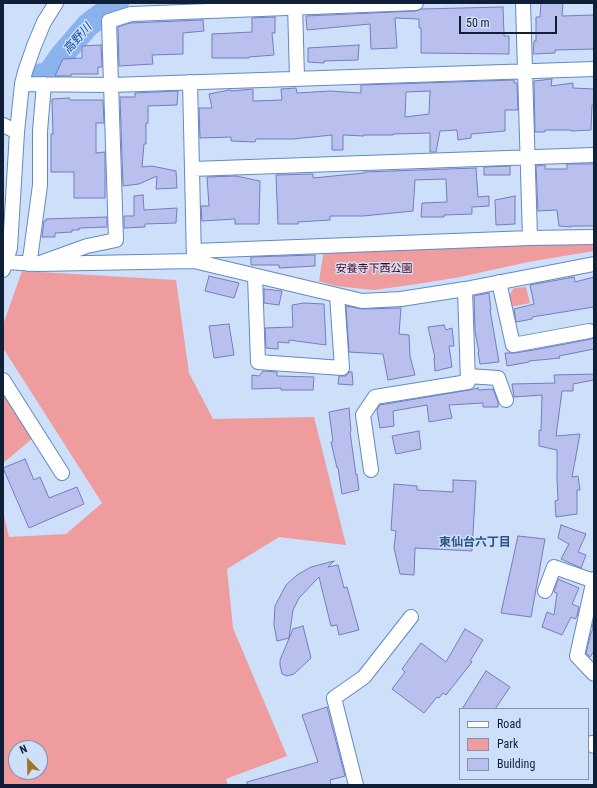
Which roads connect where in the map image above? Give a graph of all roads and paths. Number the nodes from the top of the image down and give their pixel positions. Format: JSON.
{"nodes":[{"id":1,"x":56,"y":3,"type":"edge"},
{"id":2,"x":416,"y":3,"type":"edge"},
{"id":3,"x":523,"y":3,"type":"edge"},
{"id":4,"x":295,"y":5,"type":"edge"},
{"id":5,"x":594,"y":69,"type":"edge"},
{"id":6,"x":525,"y":71,"type":"junction"},
{"id":7,"x":297,"y":78,"type":"junction"},
{"id":8,"x":190,"y":82,"type":"junction"},
{"id":9,"x":22,"y":84,"type":"junction"},
{"id":10,"x":44,"y":84,"type":"junction"},
{"id":11,"x":111,"y":85,"type":"junction"},
{"id":12,"x":3,"y":125,"type":"edge"},
{"id":13,"x":17,"y":132,"type":"junction"},
{"id":14,"x":594,"y":155,"type":"edge"},
{"id":15,"x":527,"y":158,"type":"junction"},
{"id":16,"x":192,"y":169,"type":"junction"},
{"id":17,"x":594,"y":236,"type":"edge"},
{"id":18,"x":530,"y":238,"type":"junction"},
{"id":19,"x":194,"y":256,"type":"junction"},
{"id":20,"x":33,"y":264,"type":"junction"},
{"id":21,"x":594,"y":264,"type":"edge"},
{"id":22,"x":4,"y":266,"type":"edge"},
{"id":23,"x":255,"y":276,"type":"junction"},
{"id":24,"x":500,"y":282,"type":"junction"},
{"id":25,"x":465,"y":289,"type":"junction"},
{"id":26,"x":337,"y":295,"type":"junction"},
{"id":27,"x":589,"y":331,"type":"dead end"},
{"id":28,"x":468,"y":376,"type":"junction"},
{"id":29,"x":3,"y":380,"type":"edge"},
{"id":30,"x":506,"y":400,"type":"dead end"},
{"id":31,"x":371,"y":470,"type":"dead end"},
{"id":32,"x":62,"y":473,"type":"dead end"},
{"id":33,"x":594,"y":580,"type":"edge"},
{"id":34,"x":546,"y":591,"type":"dead end"},
{"id":35,"x":411,"y":617,"type":"dead end"},
{"id":36,"x":594,"y":674,"type":"edge"},
{"id":37,"x":356,"y":785,"type":"edge"}],
"edges":[{"from":1,"to":9,"type":"street"},
{"from":2,"to":4,"type":"street"},
{"from":3,"to":6,"type":"street"},
{"from":4,"to":7,"type":"street"},
{"from":4,"to":11,"type":"street"},
{"from":5,"to":6,"type":"street"},
{"from":6,"to":7,"type":"street"},
{"from":6,"to":15,"type":"street"},
{"from":7,"to":8,"type":"street"},
{"from":8,"to":11,"type":"street"},
{"from":8,"to":16,"type":"street"},
{"from":9,"to":10,"type":"street"},
{"from":9,"to":13,"type":"street"},
{"from":10,"to":11,"type":"street"},
{"from":10,"to":20,"type":"street"},
{"from":11,"to":20,"type":"street"},
{"from":12,"to":13,"type":"street"},
{"from":13,"to":22,"type":"street"},
{"from":14,"to":15,"type":"street"},
{"from":15,"to":16,"type":"street"},
{"from":15,"to":18,"type":"street"},
{"from":16,"to":19,"type":"street"},
{"from":17,"to":18,"type":"street"},
{"from":18,"to":19,"type":"street"},
{"from":19,"to":20,"type":"street"},
{"from":19,"to":23,"type":"street"},
{"from":20,"to":22,"type":"street"},
{"from":21,"to":24,"type":"street"},
{"from":23,"to":26,"type":"street"},
{"from":23,"to":26,"type":"street"},
{"from":24,"to":25,"type":"street"},
{"from":24,"to":27,"type":"street"},
{"from":25,"to":26,"type":"street"},
{"from":25,"to":28,"type":"street"},
{"from":28,"to":30,"type":"street"},
{"from":28,"to":31,"type":"street"},
{"from":29,"to":32,"type":"street"},
{"from":33,"to":34,"type":"street"},
{"from":33,"to":36,"type":"street"},
{"from":35,"to":37,"type":"street"}]}
